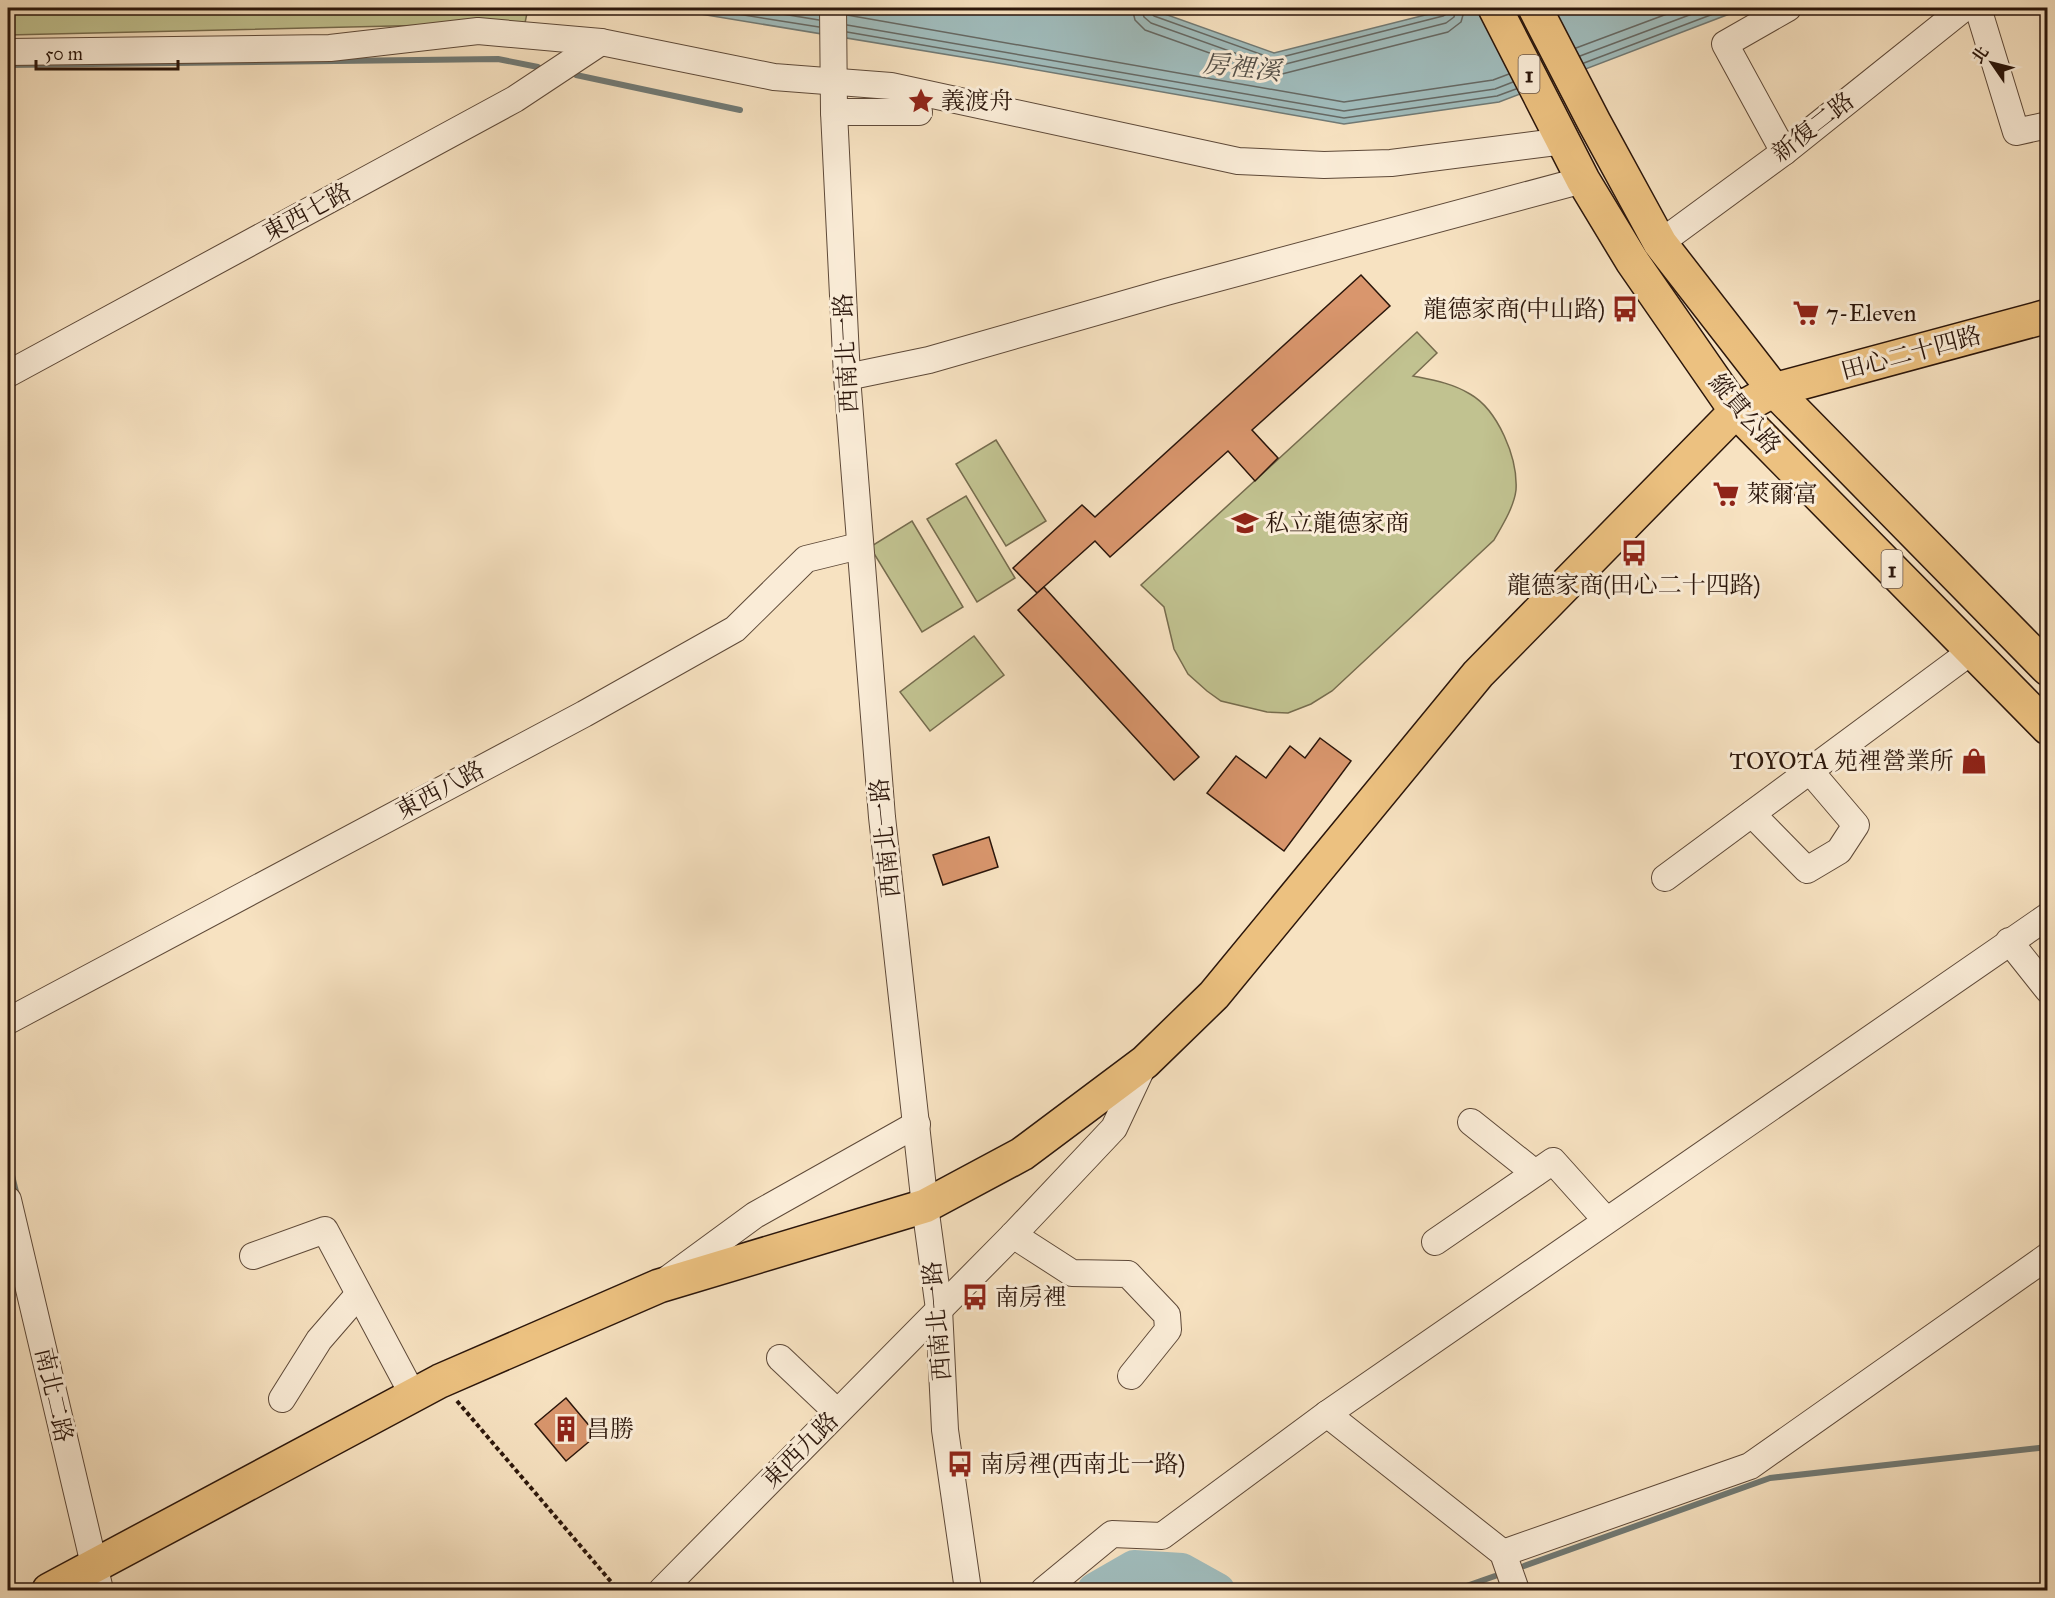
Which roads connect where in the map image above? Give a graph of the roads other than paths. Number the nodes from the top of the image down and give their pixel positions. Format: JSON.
{"nodes":[{"id":1,"x":833,"y":8,"type":"edge"},
{"id":2,"x":1495,"y":8,"type":"edge"},
{"id":3,"x":1535,"y":8,"type":"edge"},
{"id":4,"x":1788,"y":8,"type":"edge"},
{"id":5,"x":1964,"y":8,"type":"edge"},
{"id":6,"x":1977,"y":8,"type":"edge"},
{"id":7,"x":601,"y":42,"type":"junction"},
{"id":8,"x":8,"y":52,"type":"edge"},
{"id":9,"x":834,"y":82,"type":"junction"},
{"id":10,"x":834,"y":112,"type":"junction"},
{"id":11,"x":919,"y":112,"type":"dead end"},
{"id":12,"x":2048,"y":125,"type":"edge"},
{"id":13,"x":1564,"y":141,"type":"junction"},
{"id":14,"x":1784,"y":152,"type":"junction"},
{"id":15,"x":1583,"y":180,"type":"junction"},
{"id":16,"x":1660,"y":243,"type":"junction"},
{"id":17,"x":2048,"y":316,"type":"edge"},
{"id":18,"x":8,"y":374,"type":"edge"},
{"id":19,"x":847,"y":377,"type":"junction"},
{"id":20,"x":1774,"y":390,"type":"junction"},
{"id":21,"x":1737,"y":411,"type":"junction"},
{"id":22,"x":859,"y":546,"type":"junction"},
{"id":23,"x":1972,"y":650,"type":"junction"},
{"id":24,"x":2048,"y":669,"type":"edge"},
{"id":25,"x":2048,"y":728,"type":"edge"},
{"id":26,"x":1810,"y":771,"type":"junction"},
{"id":27,"x":1752,"y":814,"type":"junction"},
{"id":28,"x":1665,"y":878,"type":"dead end"},
{"id":29,"x":2048,"y":916,"type":"edge"},
{"id":30,"x":2009,"y":941,"type":"junction"},
{"id":31,"x":2048,"y":990,"type":"edge"},
{"id":32,"x":8,"y":1021,"type":"edge"},
{"id":33,"x":1145,"y":1062,"type":"junction"},
{"id":34,"x":1471,"y":1122,"type":"dead end"},
{"id":35,"x":917,"y":1124,"type":"junction"},
{"id":36,"x":1535,"y":1173,"type":"junction"},
{"id":37,"x":8,"y":1200,"type":"edge"},
{"id":38,"x":925,"y":1206,"type":"junction"},
{"id":39,"x":1606,"y":1220,"type":"junction"},
{"id":40,"x":1013,"y":1235,"type":"junction"},
{"id":41,"x":1435,"y":1242,"type":"dead end"},
{"id":42,"x":254,"y":1256,"type":"dead end"},
{"id":43,"x":2048,"y":1256,"type":"edge"},
{"id":44,"x":659,"y":1286,"type":"junction"},
{"id":45,"x":358,"y":1295,"type":"junction"},
{"id":46,"x":939,"y":1309,"type":"junction"},
{"id":47,"x":780,"y":1358,"type":"dead end"},
{"id":48,"x":1131,"y":1376,"type":"dead end"},
{"id":49,"x":426,"y":1388,"type":"junction"},
{"id":50,"x":282,"y":1399,"type":"dead end"},
{"id":51,"x":837,"y":1412,"type":"junction"},
{"id":52,"x":1326,"y":1414,"type":"junction"},
{"id":53,"x":1503,"y":1552,"type":"junction"},
{"id":54,"x":97,"y":1579,"type":"edge"},
{"id":55,"x":49,"y":1590,"type":"edge"},
{"id":56,"x":662,"y":1590,"type":"edge"},
{"id":57,"x":968,"y":1590,"type":"edge"},
{"id":58,"x":1044,"y":1590,"type":"edge"},
{"id":59,"x":1516,"y":1590,"type":"edge"}],
"edges":[{"from":1,"to":9,"type":"street","name":"西南北一路"},
{"from":2,"to":13,"type":"main road","number":"1"},
{"from":3,"to":16,"type":"main road","name":"縱貫公路","number":"1"},
{"from":4,"to":14,"type":"street"},
{"from":5,"to":14,"type":"street","name":"新復二路"},
{"from":6,"to":12,"type":"street"},
{"from":7,"to":8,"type":"street"},
{"from":7,"to":9,"type":"street"},
{"from":7,"to":18,"type":"street","name":"東西七路"},
{"from":9,"to":10,"type":"street","name":"西南北一路"},
{"from":9,"to":13,"type":"street"},
{"from":10,"to":11,"type":"street"},
{"from":10,"to":19,"type":"street","name":"西南北一路"},
{"from":13,"to":15,"type":"main road","name":"縱貫公路","number":"1"},
{"from":14,"to":16,"type":"street","name":"新復二路"},
{"from":15,"to":19,"type":"street"},
{"from":15,"to":21,"type":"main road","name":"縱貫公路","number":"1"},
{"from":16,"to":20,"type":"main road","name":"縱貫公路","number":"1"},
{"from":17,"to":20,"type":"main road","name":"田心二十四路"},
{"from":19,"to":22,"type":"street","name":"西南北一路"},
{"from":20,"to":21,"type":"main road","name":"田心二十四路"},
{"from":20,"to":24,"type":"main road","name":"縱貫公路","number":"1"},
{"from":21,"to":23,"type":"main road","name":"縱貫公路","number":"1"},
{"from":21,"to":33,"type":"main road","name":"田心二十四路"},
{"from":22,"to":32,"type":"street","name":"東西八路"},
{"from":22,"to":35,"type":"street","name":"西南北一路"},
{"from":23,"to":25,"type":"main road","name":"縱貫公路","number":"1"},
{"from":23,"to":26,"type":"street"},
{"from":26,"to":27,"type":"street"},
{"from":26,"to":27,"type":"street"},
{"from":27,"to":28,"type":"street"},
{"from":29,"to":30,"type":"street"},
{"from":30,"to":31,"type":"street"},
{"from":30,"to":39,"type":"street"},
{"from":33,"to":38,"type":"main road","name":"田心二十四路"},
{"from":33,"to":40,"type":"street","name":"東西九路"},
{"from":34,"to":36,"type":"street"},
{"from":35,"to":38,"type":"street","name":"西南北一路"},
{"from":35,"to":44,"type":"street"},
{"from":36,"to":39,"type":"street"},
{"from":36,"to":41,"type":"street"},
{"from":37,"to":54,"type":"street","name":"南北二路"},
{"from":38,"to":44,"type":"main road","name":"田心二十四路"},
{"from":38,"to":46,"type":"street","name":"西南北一路"},
{"from":39,"to":52,"type":"street"},
{"from":40,"to":46,"type":"street","name":"東西九路"},
{"from":40,"to":48,"type":"street"},
{"from":42,"to":45,"type":"street"},
{"from":43,"to":53,"type":"street"},
{"from":44,"to":49,"type":"main road","name":"田心二十四路"},
{"from":45,"to":49,"type":"street"},
{"from":45,"to":50,"type":"street"},
{"from":46,"to":51,"type":"street","name":"東西九路"},
{"from":46,"to":57,"type":"street","name":"西南北一路"},
{"from":47,"to":51,"type":"street"},
{"from":49,"to":54,"type":"main road","name":"田心二十四路"},
{"from":51,"to":56,"type":"street","name":"東西九路"},
{"from":52,"to":53,"type":"street"},
{"from":52,"to":58,"type":"street"},
{"from":53,"to":59,"type":"street"},
{"from":54,"to":55,"type":"main road","name":"田心二十四路"}]}
